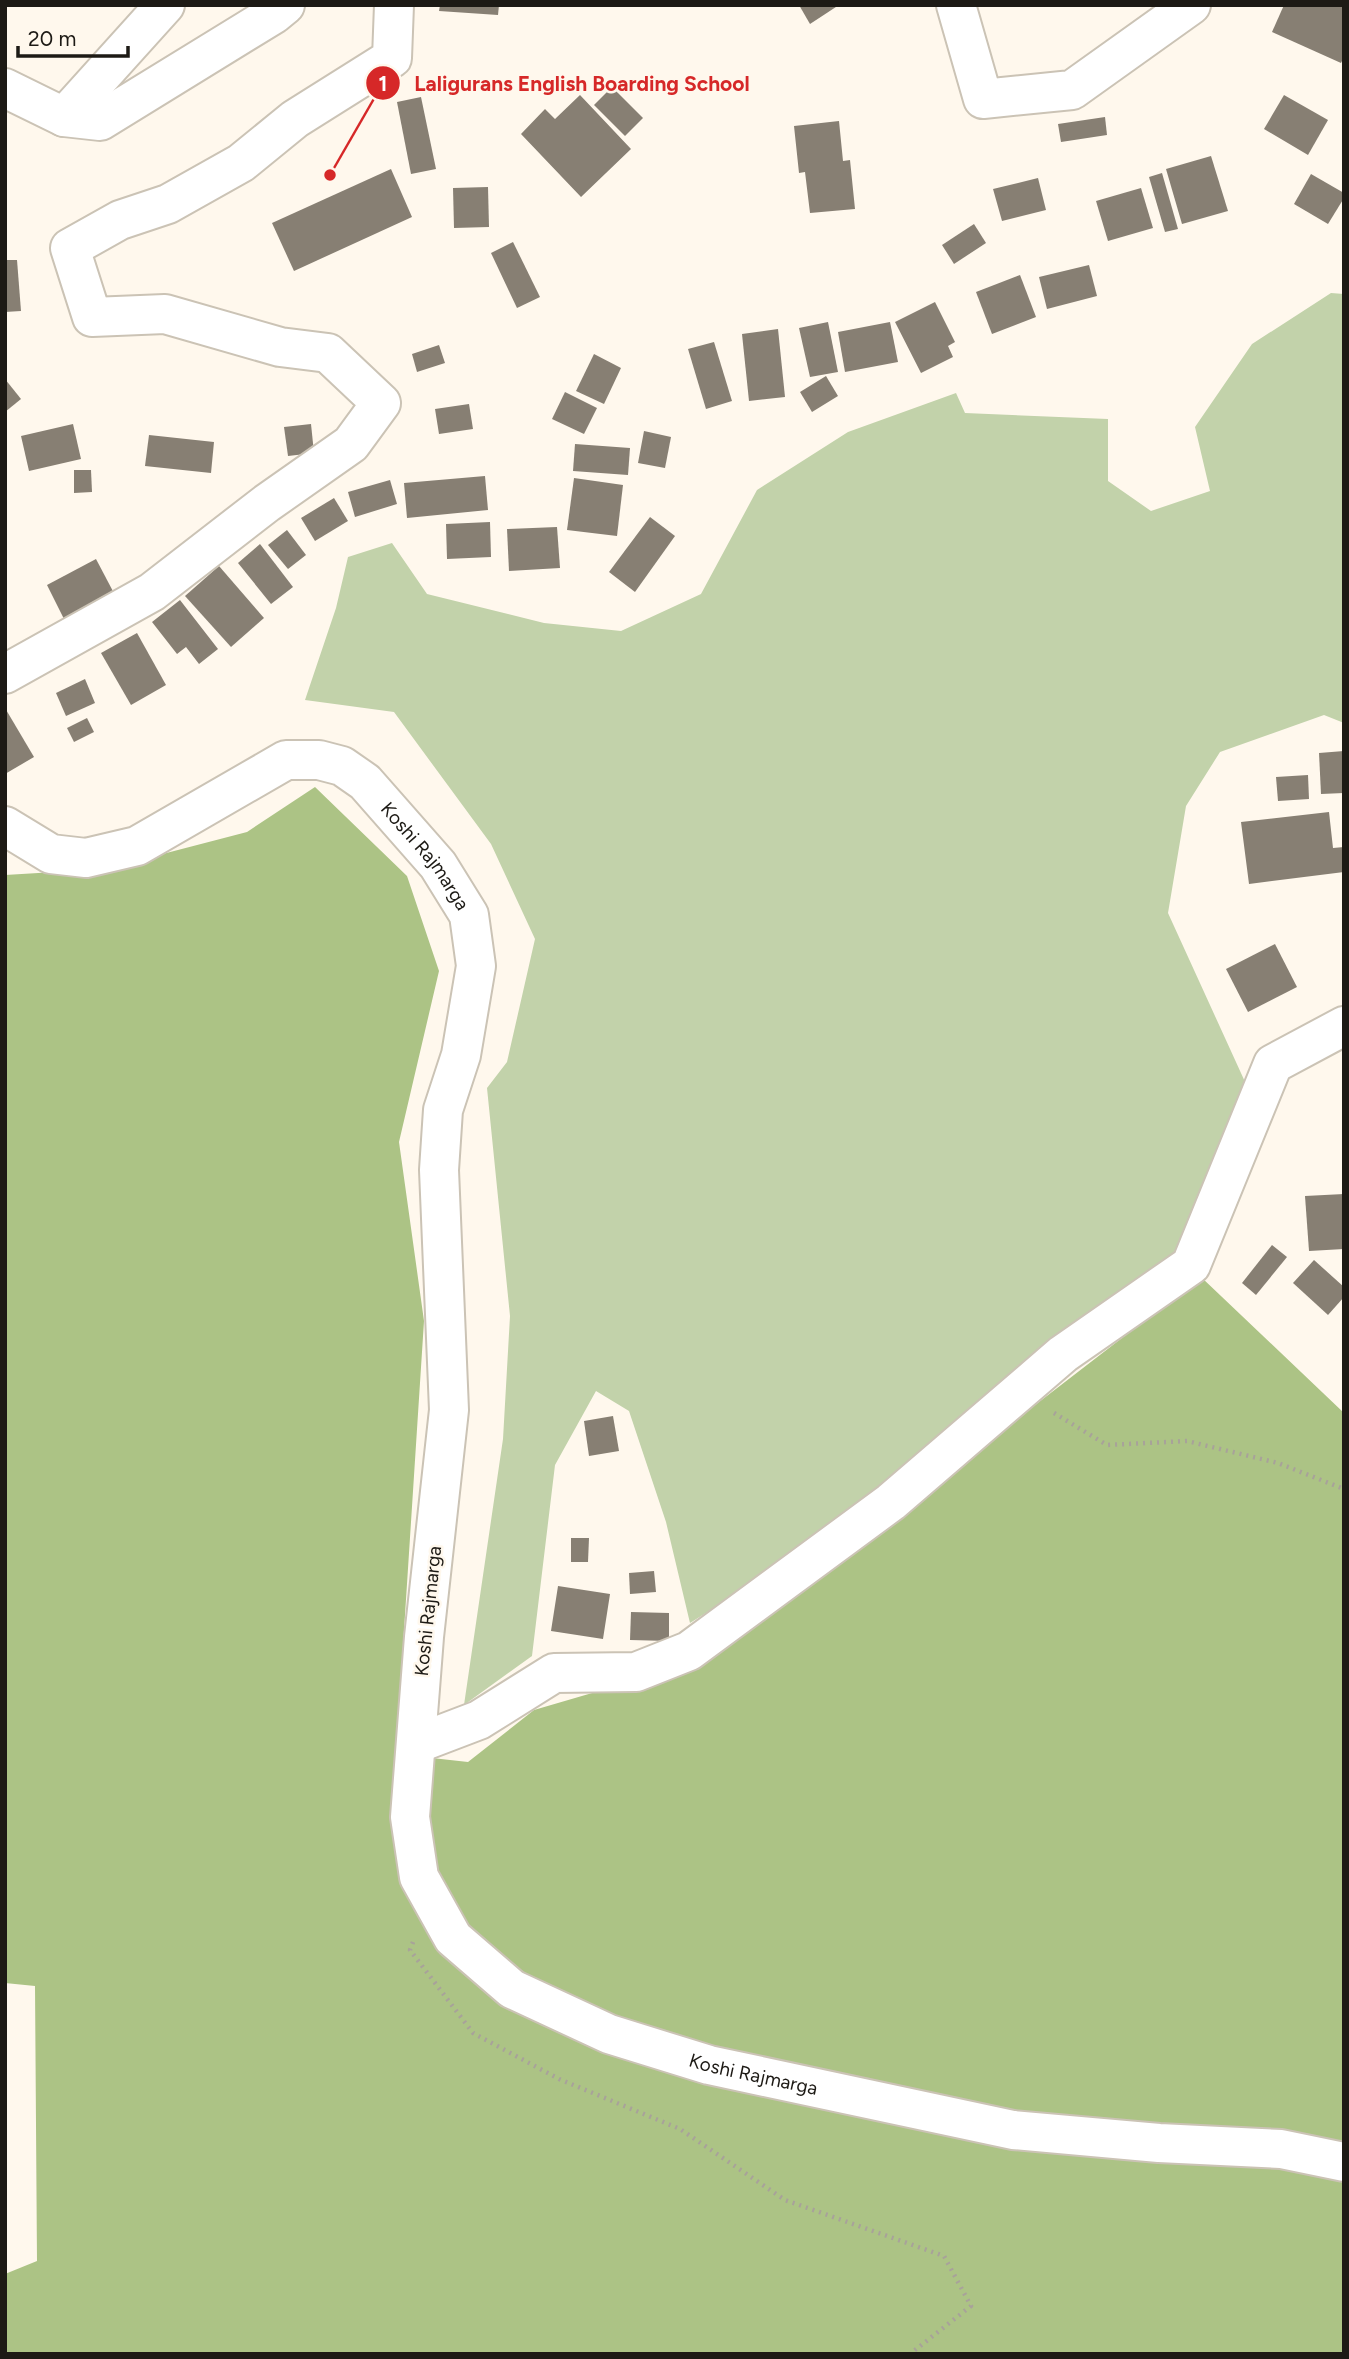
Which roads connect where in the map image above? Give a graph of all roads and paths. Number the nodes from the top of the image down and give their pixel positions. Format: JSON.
{"nodes":[{"id":1,"x":164,"y":5,"type":"edge"},
{"id":2,"x":285,"y":5,"type":"edge"},
{"id":3,"x":394,"y":5,"type":"edge"},
{"id":4,"x":956,"y":5,"type":"edge"},
{"id":5,"x":1191,"y":5,"type":"edge"},
{"id":6,"x":5,"y":88,"type":"edge"},
{"id":7,"x":64,"y":117,"type":"junction"},
{"id":8,"x":5,"y":674,"type":"edge"},
{"id":9,"x":5,"y":826,"type":"edge"},
{"id":10,"x":1344,"y":1026,"type":"edge"},
{"id":11,"x":1019,"y":1391,"type":"junction"},
{"id":12,"x":1344,"y":1489,"type":"edge"},
{"id":13,"x":416,"y":1744,"type":"junction"},
{"id":14,"x":429,"y":1895,"type":"junction"},
{"id":15,"x":1344,"y":2162,"type":"edge"},
{"id":16,"x":910,"y":2354,"type":"edge"}],
"edges":[{"from":1,"to":7,"type":"street"},
{"from":2,"to":7,"type":"street"},
{"from":3,"to":8,"type":"street"},
{"from":4,"to":5,"type":"street"},
{"from":6,"to":7,"type":"street"},
{"from":9,"to":13,"type":"street","name":"Koshi Rajmarga"},
{"from":10,"to":11,"type":"street"},
{"from":11,"to":12,"type":"path"},
{"from":11,"to":13,"type":"street"},
{"from":13,"to":14,"type":"street","name":"Koshi Rajmarga"},
{"from":14,"to":15,"type":"street","name":"Koshi Rajmarga"},
{"from":14,"to":16,"type":"path"}]}
